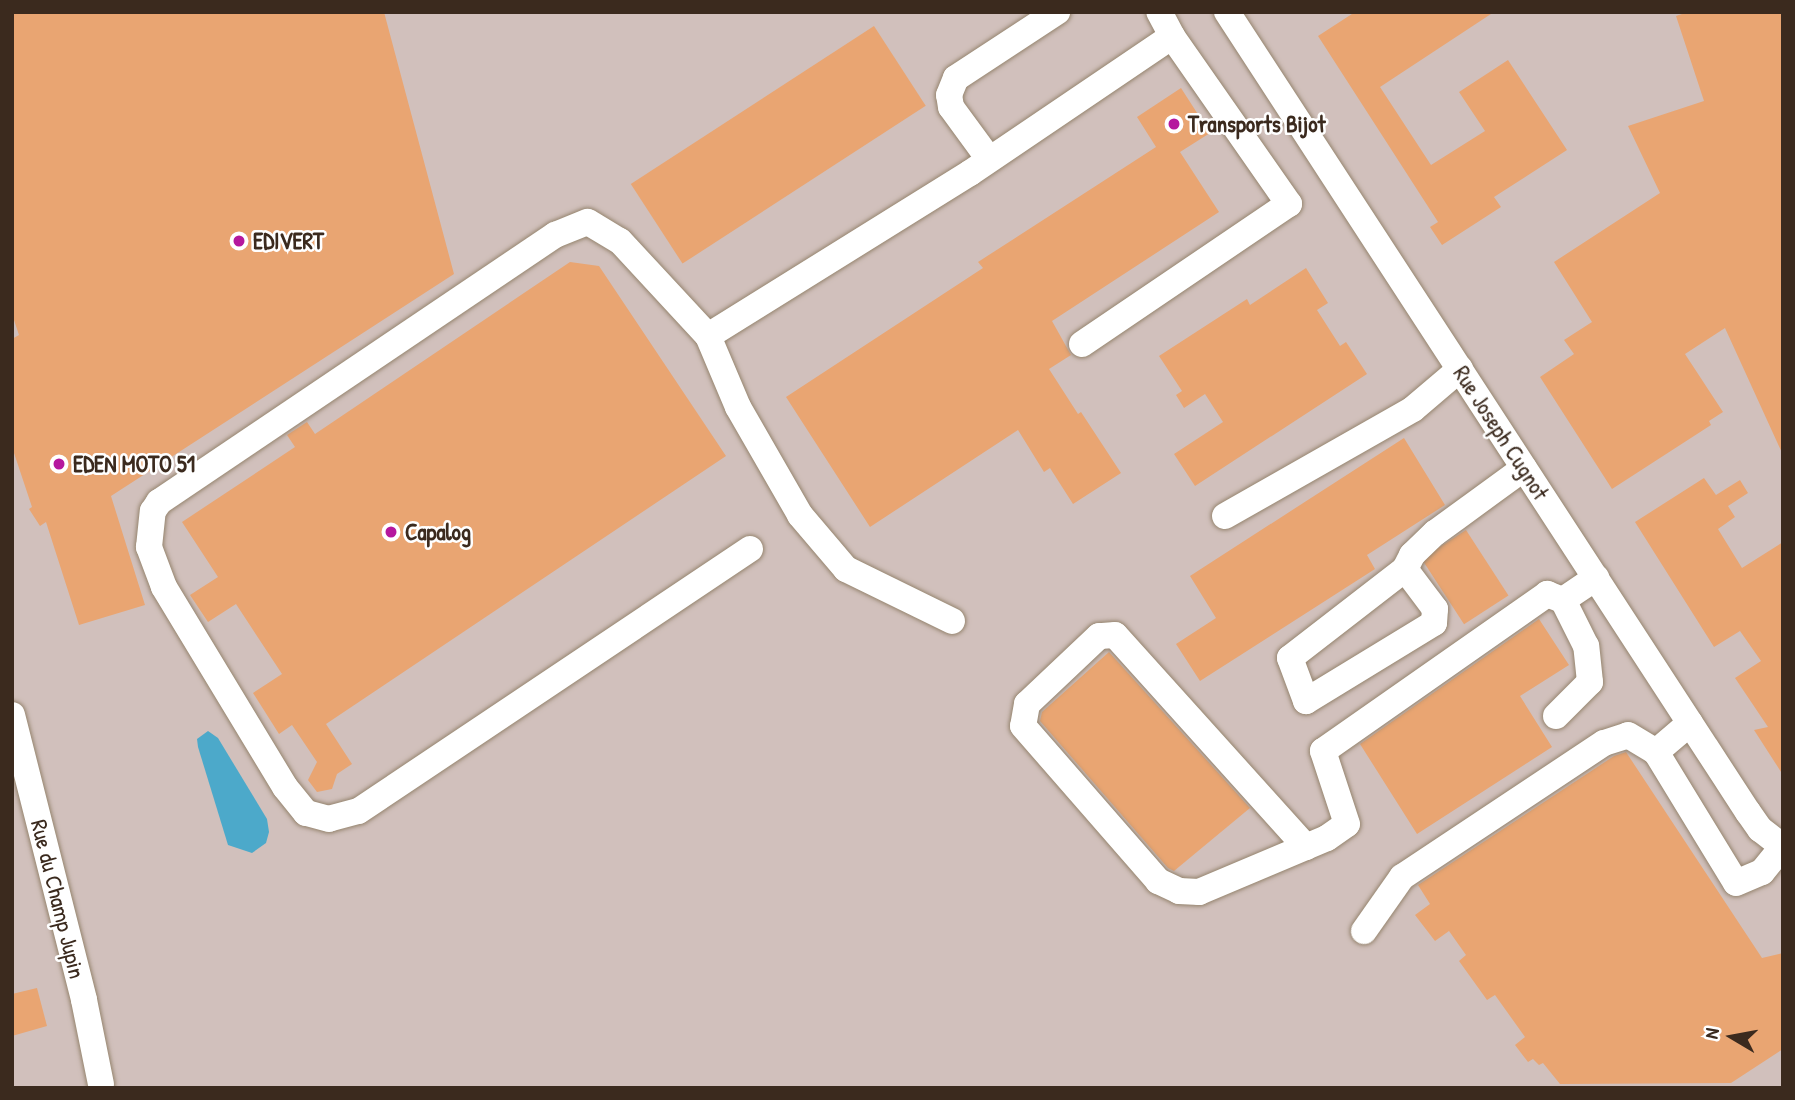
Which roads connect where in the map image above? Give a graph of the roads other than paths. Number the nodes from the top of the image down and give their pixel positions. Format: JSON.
{"nodes":[{"id":1,"x":1057,"y":12,"type":"edge"},
{"id":2,"x":1159,"y":12,"type":"edge"},
{"id":3,"x":1227,"y":12,"type":"edge"},
{"id":4,"x":1172,"y":36,"type":"junction"},
{"id":5,"x":989,"y":159,"type":"junction"},
{"id":6,"x":708,"y":336,"type":"junction"},
{"id":7,"x":1083,"y":344,"type":"dead end"},
{"id":8,"x":1460,"y":369,"type":"junction"},
{"id":9,"x":1524,"y":468,"type":"junction"},
{"id":10,"x":1226,"y":516,"type":"dead end"},
{"id":11,"x":750,"y":549,"type":"dead end"},
{"id":12,"x":1405,"y":569,"type":"junction"},
{"id":13,"x":1596,"y":578,"type":"junction"},
{"id":14,"x":1563,"y":600,"type":"junction"},
{"id":15,"x":952,"y":621,"type":"dead end"},
{"id":16,"x":12,"y":715,"type":"edge"},
{"id":17,"x":1556,"y":716,"type":"dead end"},
{"id":18,"x":1690,"y":723,"type":"junction"},
{"id":19,"x":1657,"y":752,"type":"junction"},
{"id":20,"x":1306,"y":847,"type":"junction"},
{"id":21,"x":1782,"y":847,"type":"edge"},
{"id":22,"x":1364,"y":930,"type":"dead end"},
{"id":23,"x":101,"y":1084,"type":"dead end"}],
"edges":[{"from":1,"to":5,"type":"street"},
{"from":2,"to":4,"type":"street"},
{"from":3,"to":8,"type":"street","name":"Rue Joseph Cugnot"},
{"from":4,"to":5,"type":"street"},
{"from":4,"to":7,"type":"street"},
{"from":5,"to":6,"type":"street"},
{"from":6,"to":11,"type":"street"},
{"from":6,"to":15,"type":"street"},
{"from":8,"to":9,"type":"street","name":"Rue Joseph Cugnot"},
{"from":8,"to":10,"type":"street"},
{"from":9,"to":12,"type":"street"},
{"from":9,"to":13,"type":"street","name":"Rue Joseph Cugnot"},
{"from":12,"to":12,"type":"street"},
{"from":13,"to":14,"type":"street"},
{"from":13,"to":18,"type":"street","name":"Rue Joseph Cugnot"},
{"from":14,"to":17,"type":"street"},
{"from":14,"to":20,"type":"street"},
{"from":16,"to":23,"type":"street","name":"Rue du Champ Jupin"},
{"from":18,"to":19,"type":"street"},
{"from":18,"to":21,"type":"street","name":"Rue Joseph Cugnot"},
{"from":19,"to":21,"type":"street"},
{"from":19,"to":22,"type":"street"},
{"from":20,"to":20,"type":"street"}]}
